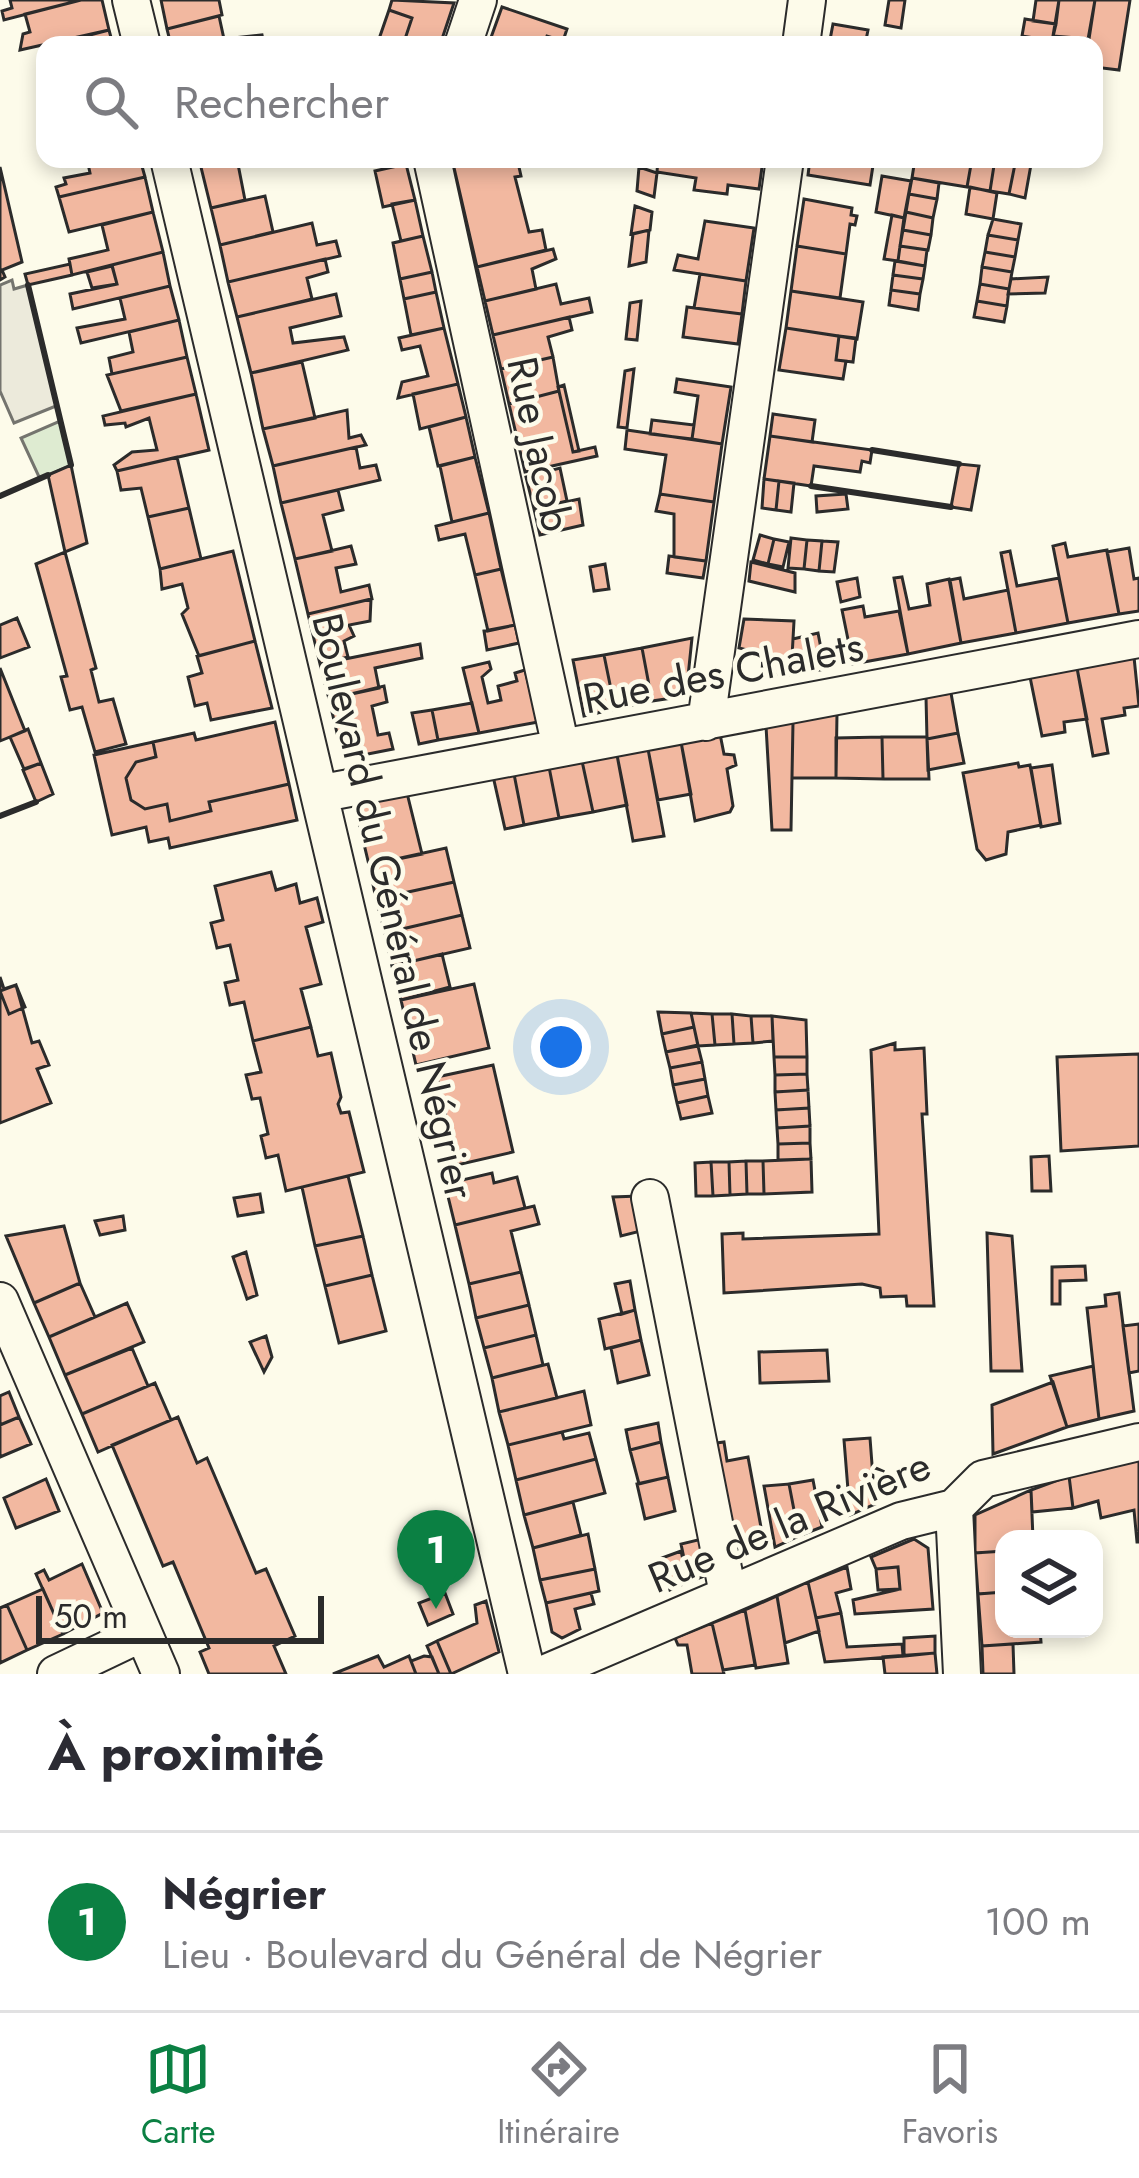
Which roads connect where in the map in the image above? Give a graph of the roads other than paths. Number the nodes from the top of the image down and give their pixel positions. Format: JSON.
{"nodes":[{"id":1,"x":130,"y":0,"type":"edge"},
{"id":2,"x":478,"y":0,"type":"edge"},
{"id":3,"x":807,"y":0,"type":"edge"},
{"id":4,"x":140,"y":36,"type":"edge"},
{"id":5,"x":466,"y":36,"type":"edge"},
{"id":6,"x":802,"y":36,"type":"edge"},
{"id":7,"x":171,"y":168,"type":"edge"},
{"id":8,"x":434,"y":168,"type":"edge"},
{"id":9,"x":784,"y":168,"type":"edge"},
{"id":10,"x":1139,"y":639,"type":"edge"},
{"id":11,"x":706,"y":722,"type":"junction"},
{"id":12,"x":561,"y":748,"type":"junction"},
{"id":13,"x":323,"y":793,"type":"junction"},
{"id":14,"x":650,"y":1198,"type":"dead end"},
{"id":15,"x":0,"y":1301,"type":"edge"},
{"id":16,"x":1139,"y":1442,"type":"edge"},
{"id":17,"x":954,"y":1508,"type":"junction"},
{"id":18,"x":728,"y":1594,"type":"junction"},
{"id":19,"x":142,"y":1633,"type":"junction"},
{"id":20,"x":56,"y":1674,"type":"edge"},
{"id":21,"x":160,"y":1674,"type":"edge"},
{"id":22,"x":527,"y":1674,"type":"edge"},
{"id":23,"x":544,"y":1674,"type":"edge"},
{"id":24,"x":962,"y":1674,"type":"edge"}],
"edges":[{"from":1,"to":4,"type":"street"},
{"from":2,"to":5,"type":"street"},
{"from":3,"to":6,"type":"street"},
{"from":7,"to":13,"type":"street","name":"Boulevard du Général de Négrier"},
{"from":8,"to":12,"type":"street","name":"Rue Jacob"},
{"from":9,"to":11,"type":"street"},
{"from":10,"to":11,"type":"street","name":"Rue des Chalets"},
{"from":11,"to":12,"type":"street","name":"Rue des Chalets"},
{"from":12,"to":13,"type":"street","name":"Rue des Chalets"},
{"from":13,"to":22,"type":"street","name":"Boulevard du Général de Négrier"},
{"from":14,"to":18,"type":"street"},
{"from":15,"to":19,"type":"street"},
{"from":16,"to":17,"type":"street","name":"Rue de la Rivière"},
{"from":17,"to":18,"type":"street","name":"Rue de la Rivière"},
{"from":17,"to":24,"type":"street"},
{"from":18,"to":23,"type":"street","name":"Rue de la Rivière"},
{"from":19,"to":20,"type":"street"},
{"from":19,"to":21,"type":"street"}]}
